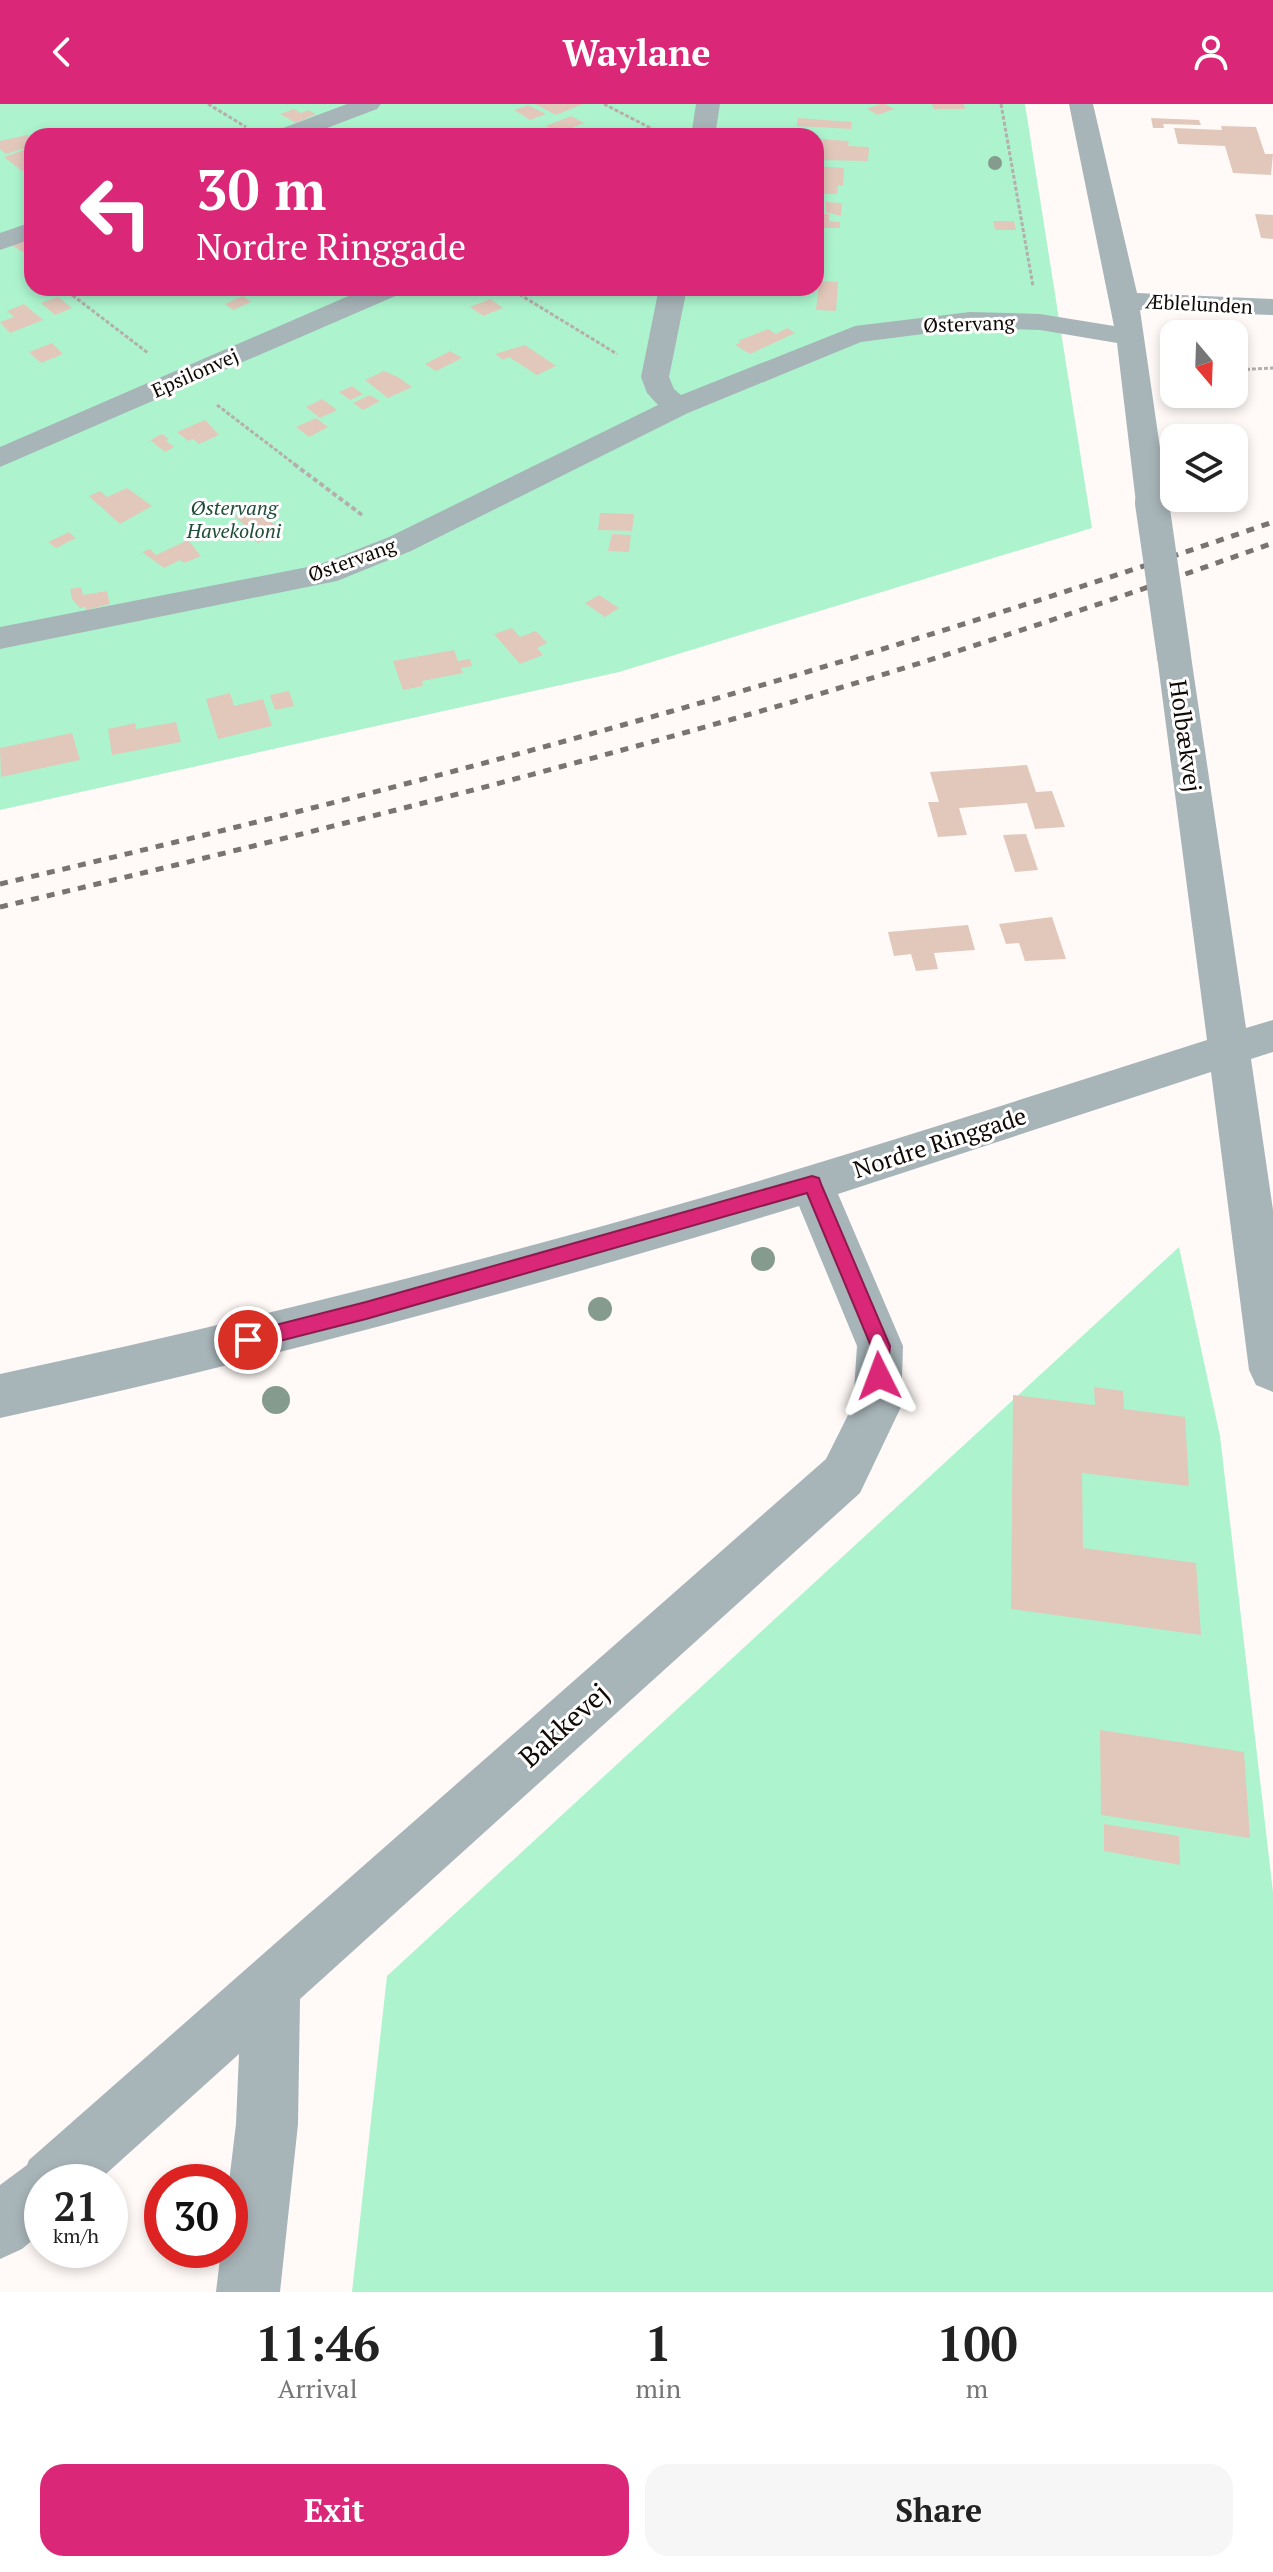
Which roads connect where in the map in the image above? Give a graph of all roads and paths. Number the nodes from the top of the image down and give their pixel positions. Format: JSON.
{"nodes":[{"id":1,"x":208,"y":104,"type":"edge"},
{"id":2,"x":369,"y":104,"type":"edge"},
{"id":3,"x":604,"y":104,"type":"edge"},
{"id":4,"x":708,"y":104,"type":"edge"},
{"id":5,"x":1001,"y":104,"type":"edge"},
{"id":6,"x":1081,"y":104,"type":"edge"},
{"id":7,"x":248,"y":128,"type":"dead end"},
{"id":8,"x":305,"y":128,"type":"edge"},
{"id":9,"x":650,"y":128,"type":"edge"},
{"id":10,"x":704,"y":128,"type":"edge"},
{"id":11,"x":24,"y":233,"type":"edge"},
{"id":12,"x":0,"y":242,"type":"edge"},
{"id":13,"x":74,"y":296,"type":"edge"},
{"id":14,"x":372,"y":296,"type":"edge"},
{"id":15,"x":522,"y":296,"type":"edge"},
{"id":16,"x":671,"y":296,"type":"edge"},
{"id":17,"x":1125,"y":301,"type":"junction"},
{"id":18,"x":1273,"y":307,"type":"edge"},
{"id":19,"x":1040,"y":322,"type":"junction"},
{"id":20,"x":1130,"y":337,"type":"junction"},
{"id":21,"x":1273,"y":368,"type":"edge"},
{"id":22,"x":1248,"y":369,"type":"edge"},
{"id":23,"x":655,"y":377,"type":"junction"},
{"id":24,"x":182,"y":378,"type":"junction"},
{"id":25,"x":678,"y":407,"type":"junction"},
{"id":26,"x":0,"y":458,"type":"edge"},
{"id":27,"x":400,"y":544,"type":"junction"},
{"id":28,"x":0,"y":638,"type":"edge"},
{"id":29,"x":1273,"y":1036,"type":"edge"},
{"id":30,"x":1230,"y":1050,"type":"junction"},
{"id":31,"x":812,"y":1184,"type":"junction"},
{"id":32,"x":1273,"y":1370,"type":"edge"},
{"id":33,"x":0,"y":1396,"type":"edge"},
{"id":34,"x":271,"y":1986,"type":"junction"},
{"id":35,"x":71,"y":2164,"type":"edge"},
{"id":36,"x":24,"y":2206,"type":"edge"},
{"id":37,"x":0,"y":2227,"type":"edge"},
{"id":38,"x":248,"y":2292,"type":"edge"}],
"edges":[{"from":1,"to":7,"type":"path"},
{"from":2,"to":8,"type":"street"},
{"from":3,"to":9,"type":"path"},
{"from":4,"to":10,"type":"street"},
{"from":5,"to":19,"type":"path"},
{"from":6,"to":17,"type":"street","name":"Holbækvej"},
{"from":11,"to":12,"type":"street"},
{"from":13,"to":24,"type":"path"},
{"from":14,"to":24,"type":"street","name":"Epsilonvej"},
{"from":15,"to":23,"type":"path"},
{"from":16,"to":23,"type":"street"},
{"from":17,"to":18,"type":"street","name":"Æblelunden"},
{"from":17,"to":20,"type":"street","name":"Holbækvej"},
{"from":19,"to":20,"type":"street","name":"Østervang"},
{"from":19,"to":25,"type":"street","name":"Østervang"},
{"from":20,"to":30,"type":"street","name":"Holbækvej","bridge":true},
{"from":21,"to":22,"type":"path"},
{"from":23,"to":25,"type":"street"},
{"from":24,"to":26,"type":"street","name":"Epsilonvej"},
{"from":24,"to":27,"type":"path"},
{"from":25,"to":27,"type":"street","name":"Østervang"},
{"from":27,"to":28,"type":"street","name":"Østervang"},
{"from":29,"to":30,"type":"street","name":"Nordre Ringgade"},
{"from":30,"to":31,"type":"street","name":"Nordre Ringgade"},
{"from":30,"to":32,"type":"street","name":"Holbækvej"},
{"from":31,"to":33,"type":"street","name":"Nordre Ringgade"},
{"from":31,"to":34,"type":"street","name":"Bakkevej"},
{"from":34,"to":35,"type":"street","name":"Bakkevej"},
{"from":34,"to":38,"type":"street"},
{"from":36,"to":37,"type":"street"}]}
